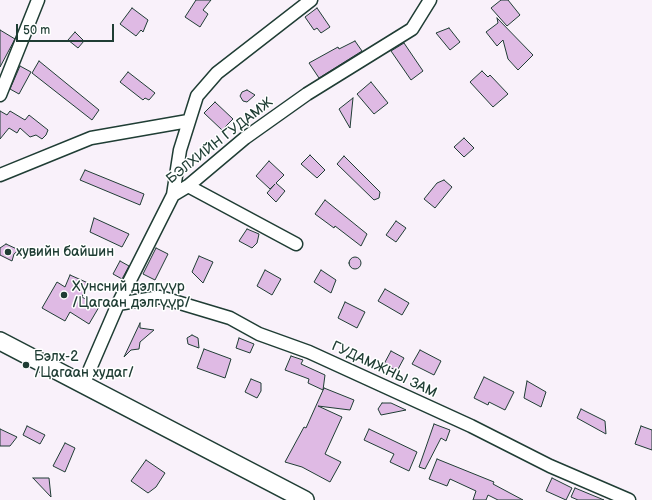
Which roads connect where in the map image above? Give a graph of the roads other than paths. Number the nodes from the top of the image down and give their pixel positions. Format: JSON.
{"nodes":[{"id":1,"x":38,"y":0,"type":"edge"},
{"id":2,"x":310,"y":0,"type":"edge"},
{"id":3,"x":430,"y":0,"type":"edge"},
{"id":4,"x":1,"y":91,"type":"edge"},
{"id":5,"x":188,"y":121,"type":"junction"},
{"id":6,"x":0,"y":175,"type":"edge"},
{"id":7,"x":188,"y":186,"type":"junction"},
{"id":8,"x":173,"y":195,"type":"junction"},
{"id":9,"x":296,"y":244,"type":"dead end"},
{"id":10,"x":118,"y":304,"type":"junction"},
{"id":11,"x":0,"y":341,"type":"edge"},
{"id":12,"x":83,"y":385,"type":"junction"},
{"id":13,"x":305,"y":500,"type":"edge"},
{"id":14,"x":629,"y":500,"type":"edge"}],
"edges":[{"from":1,"to":4,"type":"street"},
{"from":2,"to":5,"type":"street"},
{"from":3,"to":7,"type":"street","name":"БЭЛХИЙН ГУДАМЖ"},
{"from":5,"to":6,"type":"street"},
{"from":5,"to":8,"type":"street"},
{"from":7,"to":8,"type":"street","name":"БЭЛХИЙН ГУДАМЖ"},
{"from":7,"to":9,"type":"street"},
{"from":8,"to":10,"type":"street","name":"БЭЛХИЙН ГУДАМЖ"},
{"from":10,"to":12,"type":"street","name":"БЭЛХИЙН ГУДАМЖ"},
{"from":10,"to":14,"type":"street","name":"ГУДАМЖНЫ ЗАМ"},
{"from":11,"to":12,"type":"main road"},
{"from":12,"to":13,"type":"main road"}]}
